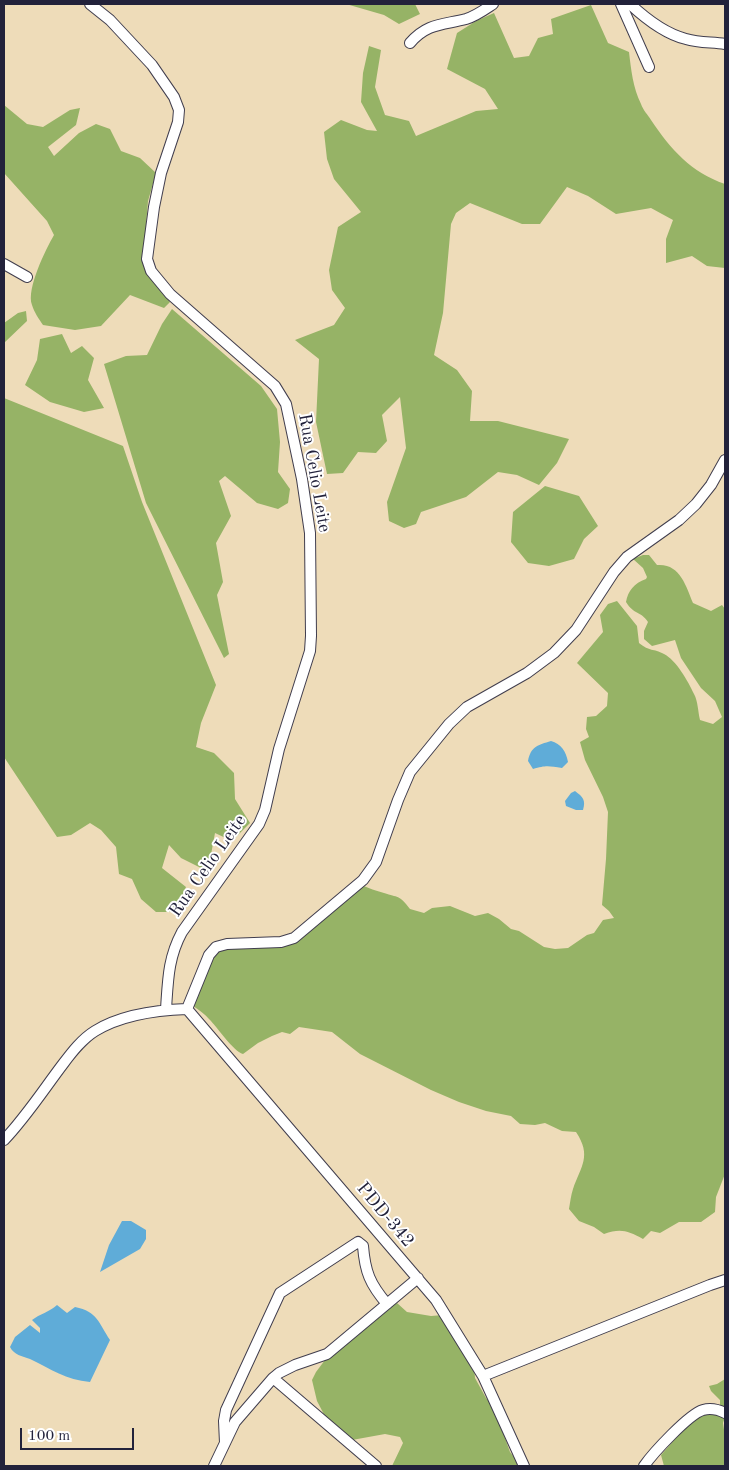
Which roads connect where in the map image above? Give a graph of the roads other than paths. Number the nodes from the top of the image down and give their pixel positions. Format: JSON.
{"nodes":[{"id":1,"x":90,"y":4,"type":"edge"},
{"id":2,"x":493,"y":4,"type":"edge"},
{"id":3,"x":621,"y":4,"type":"edge"},
{"id":4,"x":630,"y":4,"type":"edge"},
{"id":5,"x":410,"y":43,"type":"dead end"},
{"id":6,"x":725,"y":44,"type":"edge"},
{"id":7,"x":650,"y":67,"type":"dead end"},
{"id":8,"x":4,"y":264,"type":"edge"},
{"id":9,"x":27,"y":277,"type":"dead end"},
{"id":10,"x":725,"y":460,"type":"edge"},
{"id":11,"x":166,"y":1009,"type":"junction"},
{"id":12,"x":187,"y":1009,"type":"junction"},
{"id":13,"x":4,"y":1140,"type":"edge"},
{"id":14,"x":418,"y":1278,"type":"junction"},
{"id":15,"x":725,"y":1280,"type":"edge"},
{"id":16,"x":387,"y":1304,"type":"junction"},
{"id":17,"x":483,"y":1376,"type":"junction"},
{"id":18,"x":273,"y":1378,"type":"junction"},
{"id":19,"x":725,"y":1413,"type":"edge"},
{"id":20,"x":224,"y":1443,"type":"junction"},
{"id":21,"x":214,"y":1466,"type":"edge"},
{"id":22,"x":376,"y":1466,"type":"edge"},
{"id":23,"x":524,"y":1466,"type":"edge"},
{"id":24,"x":644,"y":1466,"type":"edge"}],
"edges":[{"from":1,"to":11,"type":"street","name":"Rua Celio Leite"},
{"from":2,"to":5,"type":"street"},
{"from":3,"to":7,"type":"street"},
{"from":4,"to":6,"type":"street"},
{"from":8,"to":9,"type":"street"},
{"from":10,"to":12,"type":"street"},
{"from":11,"to":12,"type":"street"},
{"from":11,"to":13,"type":"street"},
{"from":12,"to":14,"type":"street","name":"PDD-342","number":"PDD-342"},
{"from":14,"to":16,"type":"street"},
{"from":14,"to":17,"type":"street","name":"PDD-342","number":"PDD-342"},
{"from":15,"to":17,"type":"street"},
{"from":16,"to":18,"type":"street"},
{"from":16,"to":20,"type":"street"},
{"from":17,"to":23,"type":"street","name":"PDD-342","number":"PDD-342"},
{"from":18,"to":20,"type":"street"},
{"from":18,"to":22,"type":"street"},
{"from":19,"to":24,"type":"street"},
{"from":20,"to":21,"type":"street"}]}
